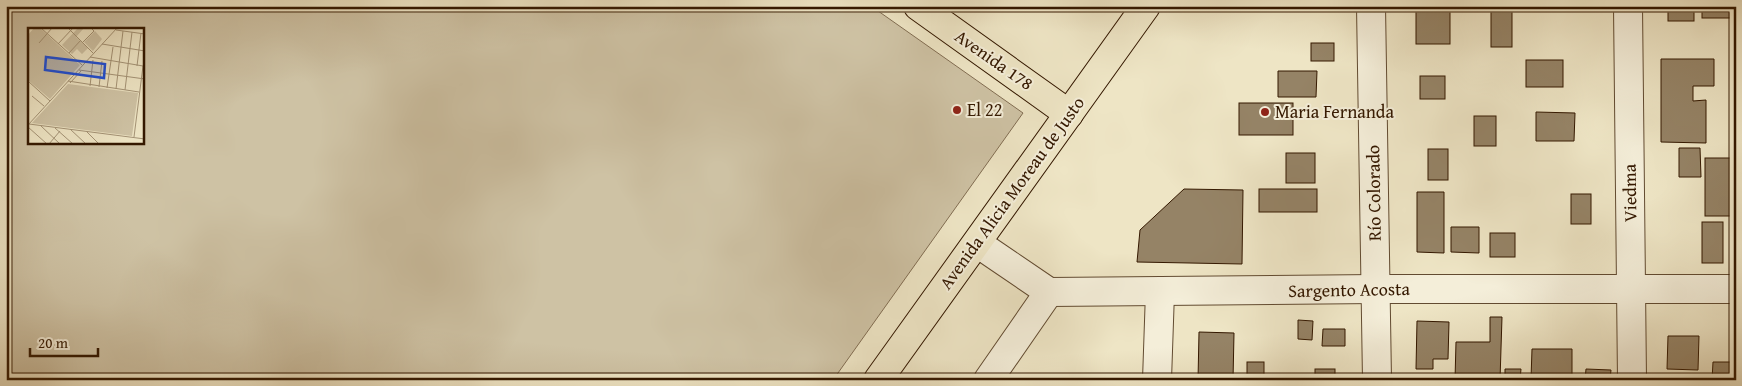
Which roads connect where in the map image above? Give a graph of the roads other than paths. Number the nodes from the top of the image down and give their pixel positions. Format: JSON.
{"nodes":[{"id":1,"x":918,"y":6,"type":"edge"},
{"id":2,"x":1146,"y":6,"type":"edge"},
{"id":3,"x":1371,"y":6,"type":"edge"},
{"id":4,"x":1628,"y":6,"type":"edge"},
{"id":5,"x":1069,"y":114,"type":"junction"},
{"id":6,"x":976,"y":243,"type":"junction"},
{"id":7,"x":1376,"y":289,"type":"junction"},
{"id":8,"x":1632,"y":289,"type":"junction"},
{"id":9,"x":1736,"y":290,"type":"edge"},
{"id":10,"x":1049,"y":292,"type":"junction"},
{"id":11,"x":1160,"y":292,"type":"junction"},
{"id":12,"x":878,"y":380,"type":"edge"},
{"id":13,"x":988,"y":380,"type":"edge"},
{"id":14,"x":1157,"y":380,"type":"edge"},
{"id":15,"x":1377,"y":380,"type":"edge"},
{"id":16,"x":1632,"y":380,"type":"edge"}],
"edges":[{"from":1,"to":5,"type":"main road","name":"Avenida 178"},
{"from":2,"to":5,"type":"main road","name":"Avenida Alicia Moreau de Justo"},
{"from":3,"to":7,"type":"street","name":"Río Colorado"},
{"from":4,"to":8,"type":"street","name":"Viedma"},
{"from":5,"to":6,"type":"main road","name":"Avenida Alicia Moreau de Justo"},
{"from":6,"to":10,"type":"street"},
{"from":6,"to":12,"type":"main road","name":"Avenida Alicia Moreau de Justo"},
{"from":7,"to":8,"type":"street","name":"Sargento Acosta"},
{"from":7,"to":11,"type":"street","name":"Sargento Acosta"},
{"from":7,"to":15,"type":"street","name":"Río Colorado"},
{"from":8,"to":9,"type":"street","name":"Sargento Acosta"},
{"from":8,"to":16,"type":"street","name":"Viedma"},
{"from":10,"to":11,"type":"street","name":"Sargento Acosta"},
{"from":10,"to":13,"type":"street"},
{"from":11,"to":14,"type":"street"}]}
